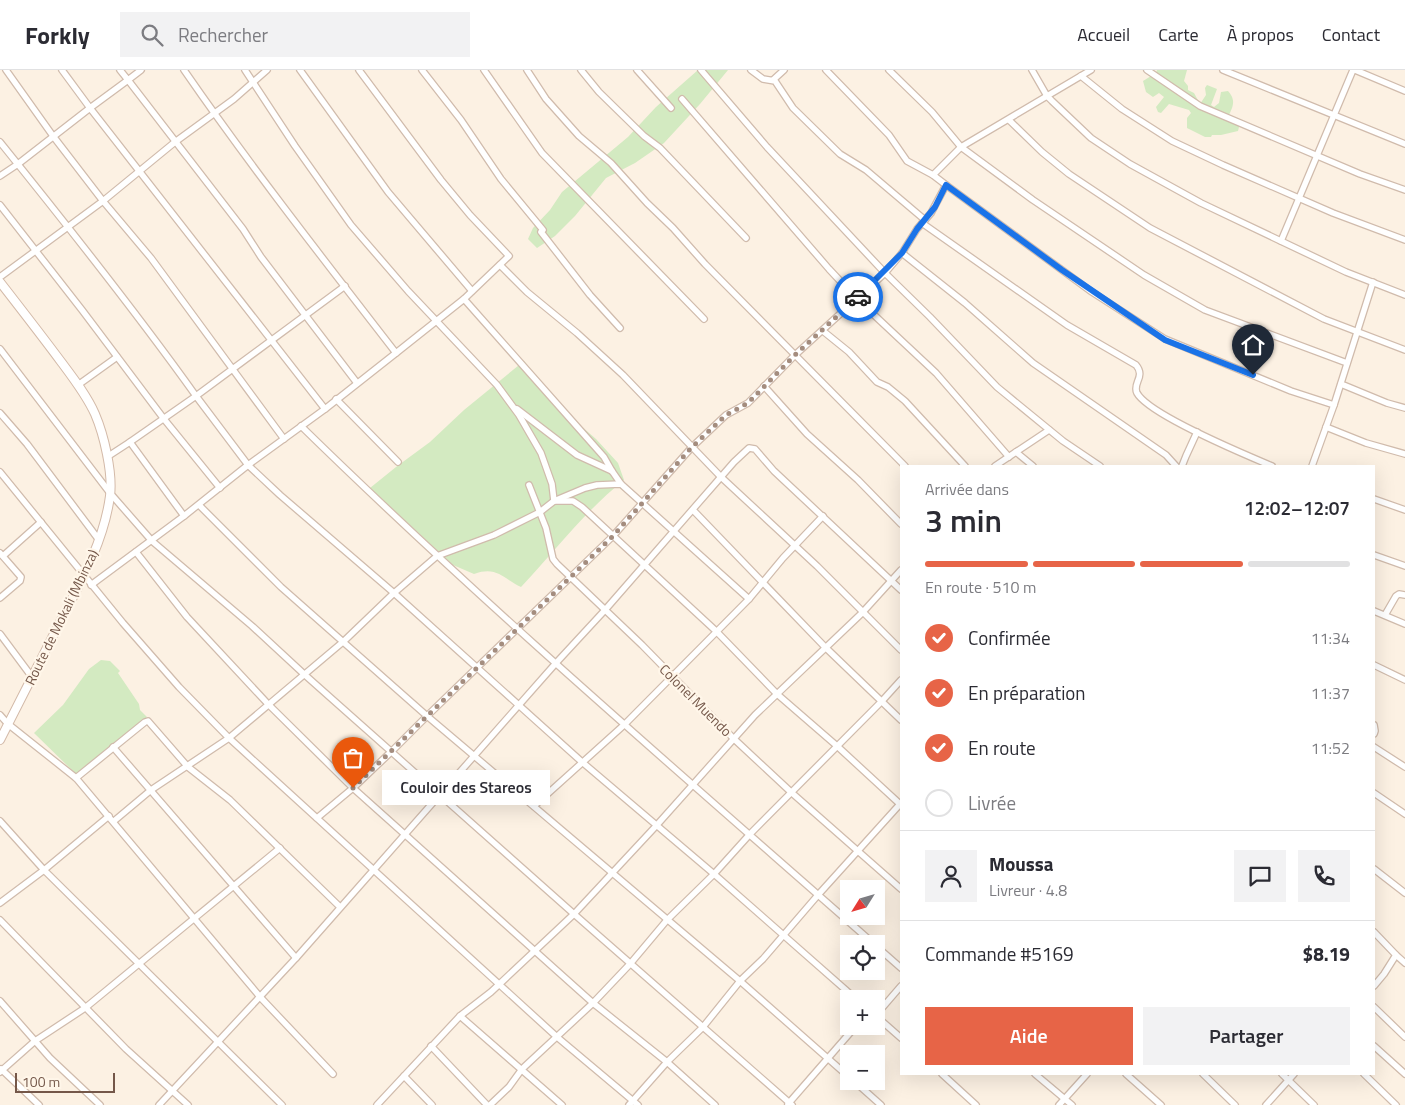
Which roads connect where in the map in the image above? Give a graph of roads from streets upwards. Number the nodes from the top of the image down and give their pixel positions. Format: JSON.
{"nodes":[{"id":1,"x":7,"y":70,"type":"edge"},
{"id":2,"x":62,"y":70,"type":"edge"},
{"id":3,"x":120,"y":70,"type":"edge"},
{"id":4,"x":141,"y":70,"type":"edge"},
{"id":5,"x":184,"y":70,"type":"edge"},
{"id":6,"x":246,"y":70,"type":"edge"},
{"id":7,"x":268,"y":70,"type":"edge"},
{"id":8,"x":300,"y":70,"type":"edge"},
{"id":9,"x":359,"y":70,"type":"edge"},
{"id":10,"x":422,"y":70,"type":"edge"},
{"id":11,"x":484,"y":70,"type":"edge"},
{"id":12,"x":527,"y":70,"type":"edge"},
{"id":13,"x":581,"y":70,"type":"edge"},
{"id":14,"x":637,"y":70,"type":"edge"},
{"id":15,"x":701,"y":70,"type":"edge"},
{"id":16,"x":751,"y":70,"type":"edge"},
{"id":17,"x":784,"y":70,"type":"edge"},
{"id":18,"x":826,"y":70,"type":"edge"},
{"id":19,"x":889,"y":70,"type":"edge"},
{"id":20,"x":1032,"y":70,"type":"edge"},
{"id":21,"x":1091,"y":70,"type":"edge"},
{"id":22,"x":1147,"y":70,"type":"edge"},
{"id":23,"x":1223,"y":70,"type":"edge"},
{"id":24,"x":1354,"y":70,"type":"edge"},
{"id":25,"x":0,"y":76,"type":"edge"},
{"id":26,"x":1081,"y":76,"type":"junction"},
{"id":27,"x":128,"y":80,"type":"junction"},
{"id":28,"x":773,"y":80,"type":"junction"},
{"id":29,"x":253,"y":82,"type":"junction"},
{"id":30,"x":1405,"y":91,"type":"edge"},
{"id":31,"x":1047,"y":96,"type":"junction"},
{"id":32,"x":682,"y":99,"type":"dead end"},
{"id":33,"x":90,"y":108,"type":"junction"},
{"id":34,"x":671,"y":108,"type":"dead end"},
{"id":35,"x":213,"y":113,"type":"junction"},
{"id":36,"x":1334,"y":115,"type":"junction"},
{"id":37,"x":1009,"y":120,"type":"junction"},
{"id":38,"x":53,"y":136,"type":"junction"},
{"id":39,"x":0,"y":142,"type":"edge"},
{"id":40,"x":175,"y":142,"type":"junction"},
{"id":41,"x":1405,"y":144,"type":"edge"},
{"id":42,"x":960,"y":147,"type":"junction"},
{"id":43,"x":1318,"y":155,"type":"junction"},
{"id":44,"x":18,"y":164,"type":"junction"},
{"id":45,"x":139,"y":171,"type":"junction"},
{"id":46,"x":933,"y":175,"type":"junction"},
{"id":47,"x":0,"y":176,"type":"edge"},
{"id":48,"x":946,"y":185,"type":"junction"},
{"id":49,"x":1405,"y":190,"type":"edge"},
{"id":50,"x":1299,"y":198,"type":"junction"},
{"id":51,"x":103,"y":201,"type":"junction"},
{"id":52,"x":0,"y":205,"type":"edge"},
{"id":53,"x":923,"y":222,"type":"junction"},
{"id":54,"x":67,"y":226,"type":"junction"},
{"id":55,"x":746,"y":238,"type":"dead end"},
{"id":56,"x":1405,"y":240,"type":"edge"},
{"id":57,"x":1281,"y":241,"type":"junction"},
{"id":58,"x":35,"y":250,"type":"junction"},
{"id":59,"x":902,"y":253,"type":"junction"},
{"id":60,"x":500,"y":265,"type":"junction"},
{"id":61,"x":885,"y":273,"type":"junction"},
{"id":62,"x":0,"y":278,"type":"edge"},
{"id":63,"x":0,"y":282,"type":"edge"},
{"id":64,"x":1373,"y":282,"type":"junction"},
{"id":65,"x":345,"y":286,"type":"junction"},
{"id":66,"x":472,"y":292,"type":"junction"},
{"id":67,"x":1405,"y":295,"type":"edge"},
{"id":68,"x":464,"y":298,"type":"junction"},
{"id":69,"x":857,"y":299,"type":"junction"},
{"id":70,"x":306,"y":315,"type":"junction"},
{"id":71,"x":704,"y":319,"type":"dead end"},
{"id":72,"x":437,"y":321,"type":"junction"},
{"id":73,"x":620,"y":328,"type":"dead end"},
{"id":74,"x":823,"y":331,"type":"junction"},
{"id":75,"x":1357,"y":333,"type":"junction"},
{"id":76,"x":272,"y":340,"type":"junction"},
{"id":77,"x":0,"y":350,"type":"edge"},
{"id":78,"x":1405,"y":350,"type":"edge"},
{"id":79,"x":396,"y":353,"type":"junction"},
{"id":80,"x":795,"y":355,"type":"junction"},
{"id":81,"x":117,"y":356,"type":"junction"},
{"id":82,"x":1347,"y":363,"type":"junction"},
{"id":83,"x":232,"y":369,"type":"junction"},
{"id":84,"x":357,"y":383,"type":"junction"},
{"id":85,"x":1341,"y":384,"type":"junction"},
{"id":86,"x":78,"y":385,"type":"junction"},
{"id":87,"x":764,"y":386,"type":"junction"},
{"id":88,"x":196,"y":396,"type":"junction"},
{"id":89,"x":336,"y":399,"type":"junction"},
{"id":90,"x":511,"y":404,"type":"junction"},
{"id":91,"x":1334,"y":405,"type":"junction"},
{"id":92,"x":1405,"y":408,"type":"edge"},
{"id":93,"x":325,"y":409,"type":"junction"},
{"id":94,"x":0,"y":413,"type":"edge"},
{"id":95,"x":164,"y":419,"type":"junction"},
{"id":96,"x":301,"y":426,"type":"junction"},
{"id":97,"x":1326,"y":427,"type":"junction"},
{"id":98,"x":1049,"y":430,"type":"junction"},
{"id":99,"x":1197,"y":432,"type":"junction"},
{"id":100,"x":284,"y":439,"type":"junction"},
{"id":101,"x":130,"y":442,"type":"junction"},
{"id":102,"x":692,"y":447,"type":"junction"},
{"id":103,"x":1016,"y":452,"type":"junction"},
{"id":104,"x":1405,"y":454,"type":"edge"},
{"id":105,"x":106,"y":457,"type":"junction"},
{"id":106,"x":1009,"y":457,"type":"junction"},
{"id":107,"x":398,"y":462,"type":"dead end"},
{"id":108,"x":248,"y":465,"type":"junction"},
{"id":109,"x":903,"y":465,"type":"edge"},
{"id":110,"x":964,"y":465,"type":"edge"},
{"id":111,"x":997,"y":465,"type":"edge"},
{"id":112,"x":1032,"y":465,"type":"edge"},
{"id":113,"x":1099,"y":465,"type":"edge"},
{"id":114,"x":1175,"y":465,"type":"edge"},
{"id":115,"x":1182,"y":465,"type":"edge"},
{"id":116,"x":1270,"y":465,"type":"edge"},
{"id":117,"x":1312,"y":465,"type":"edge"},
{"id":118,"x":612,"y":471,"type":"junction"},
{"id":119,"x":0,"y":472,"type":"edge"},
{"id":120,"x":721,"y":477,"type":"junction"},
{"id":121,"x":621,"y":484,"type":"junction"},
{"id":122,"x":529,"y":485,"type":"dead end"},
{"id":123,"x":220,"y":488,"type":"junction"},
{"id":124,"x":110,"y":493,"type":"junction"},
{"id":125,"x":1375,"y":499,"type":"edge"},
{"id":126,"x":554,"y":502,"type":"junction"},
{"id":127,"x":642,"y":502,"type":"junction"},
{"id":128,"x":199,"y":505,"type":"junction"},
{"id":129,"x":693,"y":510,"type":"junction"},
{"id":130,"x":1405,"y":510,"type":"edge"},
{"id":131,"x":540,"y":512,"type":"junction"},
{"id":132,"x":184,"y":516,"type":"junction"},
{"id":133,"x":823,"y":516,"type":"junction"},
{"id":134,"x":41,"y":522,"type":"junction"},
{"id":135,"x":900,"y":523,"type":"edge"},
{"id":136,"x":674,"y":531,"type":"junction"},
{"id":137,"x":613,"y":536,"type":"junction"},
{"id":138,"x":99,"y":540,"type":"junction"},
{"id":139,"x":152,"y":540,"type":"junction"},
{"id":140,"x":794,"y":545,"type":"junction"},
{"id":141,"x":136,"y":552,"type":"junction"},
{"id":142,"x":2,"y":554,"type":"edge"},
{"id":143,"x":1375,"y":555,"type":"edge"},
{"id":144,"x":437,"y":556,"type":"junction"},
{"id":145,"x":645,"y":564,"type":"junction"},
{"id":146,"x":1405,"y":566,"type":"edge"},
{"id":147,"x":900,"y":571,"type":"edge"},
{"id":148,"x":84,"y":576,"type":"junction"},
{"id":149,"x":571,"y":578,"type":"junction"},
{"id":150,"x":892,"y":581,"type":"junction"},
{"id":151,"x":763,"y":582,"type":"junction"},
{"id":152,"x":91,"y":585,"type":"junction"},
{"id":153,"x":900,"y":589,"type":"edge"},
{"id":154,"x":394,"y":593,"type":"junction"},
{"id":155,"x":1405,"y":595,"type":"edge"},
{"id":156,"x":0,"y":597,"type":"edge"},
{"id":157,"x":749,"y":599,"type":"junction"},
{"id":158,"x":605,"y":610,"type":"junction"},
{"id":159,"x":1375,"y":611,"type":"edge"},
{"id":160,"x":862,"y":613,"type":"junction"},
{"id":161,"x":1385,"y":615,"type":"junction"},
{"id":162,"x":1405,"y":624,"type":"edge"},
{"id":163,"x":517,"y":629,"type":"junction"},
{"id":164,"x":716,"y":631,"type":"junction"},
{"id":165,"x":0,"y":634,"type":"edge"},
{"id":166,"x":344,"y":641,"type":"junction"},
{"id":167,"x":825,"y":647,"type":"junction"},
{"id":168,"x":900,"y":649,"type":"edge"},
{"id":169,"x":556,"y":663,"type":"junction"},
{"id":170,"x":1375,"y":665,"type":"edge"},
{"id":171,"x":477,"y":668,"type":"junction"},
{"id":172,"x":305,"y":675,"type":"junction"},
{"id":173,"x":672,"y":675,"type":"junction"},
{"id":174,"x":32,"y":677,"type":"junction"},
{"id":175,"x":1405,"y":680,"type":"edge"},
{"id":176,"x":900,"y":681,"type":"edge"},
{"id":177,"x":778,"y":694,"type":"junction"},
{"id":178,"x":882,"y":701,"type":"junction"},
{"id":179,"x":268,"y":704,"type":"junction"},
{"id":180,"x":519,"y":707,"type":"junction"},
{"id":181,"x":0,"y":715,"type":"edge"},
{"id":182,"x":427,"y":716,"type":"junction"},
{"id":183,"x":900,"y":719,"type":"edge"},
{"id":184,"x":8,"y":724,"type":"junction"},
{"id":185,"x":624,"y":725,"type":"junction"},
{"id":186,"x":229,"y":738,"type":"junction"},
{"id":187,"x":734,"y":738,"type":"junction"},
{"id":188,"x":0,"y":740,"type":"edge"},
{"id":189,"x":837,"y":746,"type":"junction"},
{"id":190,"x":113,"y":747,"type":"junction"},
{"id":191,"x":1375,"y":748,"type":"edge"},
{"id":192,"x":392,"y":751,"type":"junction"},
{"id":193,"x":474,"y":756,"type":"junction"},
{"id":194,"x":582,"y":762,"type":"junction"},
{"id":195,"x":188,"y":767,"type":"junction"},
{"id":196,"x":1405,"y":767,"type":"edge"},
{"id":197,"x":76,"y":778,"type":"junction"},
{"id":198,"x":692,"y":785,"type":"junction"},
{"id":199,"x":353,"y":788,"type":"junction"},
{"id":200,"x":152,"y":790,"type":"junction"},
{"id":201,"x":792,"y":792,"type":"junction"},
{"id":202,"x":1375,"y":794,"type":"edge"},
{"id":203,"x":441,"y":795,"type":"junction"},
{"id":204,"x":900,"y":803,"type":"edge"},
{"id":205,"x":900,"y":805,"type":"edge"},
{"id":206,"x":534,"y":806,"type":"junction"},
{"id":207,"x":1405,"y":814,"type":"edge"},
{"id":208,"x":317,"y":818,"type":"junction"},
{"id":209,"x":111,"y":819,"type":"junction"},
{"id":210,"x":0,"y":822,"type":"edge"},
{"id":211,"x":656,"y":826,"type":"junction"},
{"id":212,"x":406,"y":834,"type":"junction"},
{"id":213,"x":750,"y":834,"type":"junction"},
{"id":214,"x":280,"y":848,"type":"junction"},
{"id":215,"x":858,"y":851,"type":"junction"},
{"id":216,"x":44,"y":870,"type":"junction"},
{"id":217,"x":375,"y":870,"type":"junction"},
{"id":218,"x":1375,"y":870,"type":"edge"},
{"id":219,"x":612,"y":873,"type":"junction"},
{"id":220,"x":714,"y":874,"type":"junction"},
{"id":221,"x":234,"y":887,"type":"junction"},
{"id":222,"x":900,"y":888,"type":"edge"},
{"id":223,"x":1405,"y":893,"type":"edge"},
{"id":224,"x":818,"y":894,"type":"junction"},
{"id":225,"x":0,"y":903,"type":"edge"},
{"id":226,"x":340,"y":907,"type":"junction"},
{"id":227,"x":574,"y":914,"type":"junction"},
{"id":228,"x":194,"y":918,"type":"junction"},
{"id":229,"x":0,"y":920,"type":"edge"},
{"id":230,"x":667,"y":920,"type":"junction"},
{"id":231,"x":1375,"y":933,"type":"edge"},
{"id":232,"x":864,"y":935,"type":"edge"},
{"id":233,"x":782,"y":936,"type":"junction"},
{"id":234,"x":536,"y":951,"type":"junction"},
{"id":235,"x":885,"y":954,"type":"edge"},
{"id":236,"x":1396,"y":955,"type":"junction"},
{"id":237,"x":296,"y":958,"type":"junction"},
{"id":238,"x":1405,"y":963,"type":"edge"},
{"id":239,"x":139,"y":964,"type":"junction"},
{"id":240,"x":630,"y":964,"type":"junction"},
{"id":241,"x":900,"y":967,"type":"edge"},
{"id":242,"x":740,"y":981,"type":"junction"},
{"id":243,"x":499,"y":984,"type":"junction"},
{"id":244,"x":1375,"y":985,"type":"edge"},
{"id":245,"x":900,"y":987,"type":"edge"},
{"id":246,"x":845,"y":990,"type":"edge"},
{"id":247,"x":261,"y":998,"type":"junction"},
{"id":248,"x":0,"y":1001,"type":"edge"},
{"id":249,"x":593,"y":1003,"type":"junction"},
{"id":250,"x":885,"y":1005,"type":"edge"},
{"id":251,"x":84,"y":1008,"type":"junction"},
{"id":252,"x":1375,"y":1008,"type":"edge"},
{"id":253,"x":460,"y":1016,"type":"junction"},
{"id":254,"x":885,"y":1024,"type":"edge"},
{"id":255,"x":703,"y":1027,"type":"junction"},
{"id":256,"x":848,"y":1035,"type":"edge"},
{"id":257,"x":557,"y":1037,"type":"junction"},
{"id":258,"x":900,"y":1037,"type":"edge"},
{"id":259,"x":1405,"y":1037,"type":"edge"},
{"id":260,"x":34,"y":1041,"type":"junction"},
{"id":261,"x":219,"y":1042,"type":"junction"},
{"id":262,"x":431,"y":1046,"type":"junction"},
{"id":263,"x":1375,"y":1047,"type":"edge"},
{"id":264,"x":828,"y":1058,"type":"junction"},
{"id":265,"x":667,"y":1062,"type":"junction"},
{"id":266,"x":522,"y":1069,"type":"junction"},
{"id":267,"x":840,"y":1069,"type":"edge"},
{"id":268,"x":1,"y":1070,"type":"edge"},
{"id":269,"x":333,"y":1074,"type":"dead end"},
{"id":270,"x":1405,"y":1074,"type":"edge"},
{"id":271,"x":943,"y":1075,"type":"edge"},
{"id":272,"x":1035,"y":1075,"type":"edge"},
{"id":273,"x":1086,"y":1075,"type":"edge"},
{"id":274,"x":1127,"y":1075,"type":"edge"},
{"id":275,"x":1204,"y":1075,"type":"edge"},
{"id":276,"x":1283,"y":1075,"type":"edge"},
{"id":277,"x":1293,"y":1075,"type":"edge"},
{"id":278,"x":1365,"y":1075,"type":"edge"},
{"id":279,"x":404,"y":1076,"type":"junction"},
{"id":280,"x":1288,"y":1080,"type":"junction"},
{"id":281,"x":864,"y":1090,"type":"edge"},
{"id":282,"x":172,"y":1091,"type":"junction"},
{"id":283,"x":1064,"y":1099,"type":"junction"},
{"id":284,"x":633,"y":1104,"type":"edge"},
{"id":285,"x":789,"y":1104,"type":"edge"},
{"id":286,"x":39,"y":1105,"type":"edge"},
{"id":287,"x":100,"y":1105,"type":"edge"},
{"id":288,"x":159,"y":1105,"type":"edge"},
{"id":289,"x":188,"y":1105,"type":"edge"},
{"id":290,"x":282,"y":1105,"type":"edge"},
{"id":291,"x":377,"y":1105,"type":"edge"},
{"id":292,"x":432,"y":1105,"type":"edge"},
{"id":293,"x":488,"y":1105,"type":"edge"},
{"id":294,"x":562,"y":1105,"type":"edge"},
{"id":295,"x":715,"y":1105,"type":"edge"},
{"id":296,"x":880,"y":1105,"type":"edge"},
{"id":297,"x":976,"y":1105,"type":"edge"},
{"id":298,"x":1059,"y":1105,"type":"edge"},
{"id":299,"x":1072,"y":1105,"type":"edge"},
{"id":300,"x":1161,"y":1105,"type":"edge"},
{"id":301,"x":1235,"y":1105,"type":"edge"},
{"id":302,"x":1266,"y":1105,"type":"edge"},
{"id":303,"x":1314,"y":1105,"type":"edge"},
{"id":304,"x":1396,"y":1105,"type":"edge"}],
"edges":[{"from":1,"to":25,"type":"street"},
{"from":1,"to":38,"type":"street"},
{"from":2,"to":33,"type":"street"},
{"from":3,"to":27,"type":"street"},
{"from":4,"to":27,"type":"street"},
{"from":5,"to":35,"type":"street"},
{"from":6,"to":29,"type":"street"},
{"from":7,"to":29,"type":"street"},
{"from":8,"to":66,"type":"street"},
{"from":9,"to":60,"type":"street"},
{"from":10,"to":73,"type":"street"},
{"from":11,"to":71,"type":"street"},
{"from":12,"to":80,"type":"street"},
{"from":13,"to":55,"type":"street"},
{"from":14,"to":34,"type":"street"},
{"from":15,"to":61,"type":"street"},
{"from":16,"to":28,"type":"street"},
{"from":17,"to":28,"type":"street"},
{"from":18,"to":46,"type":"street"},
{"from":19,"to":42,"type":"street"},
{"from":20,"to":31,"type":"street"},
{"from":21,"to":26,"type":"street"},
{"from":22,"to":43,"type":"street"},
{"from":23,"to":36,"type":"street"},
{"from":24,"to":30,"type":"street"},
{"from":24,"to":36,"type":"street"},
{"from":26,"to":31,"type":"street"},
{"from":26,"to":50,"type":"street"},
{"from":27,"to":33,"type":"street"},
{"from":27,"to":40,"type":"street"},
{"from":28,"to":53,"type":"street"},
{"from":29,"to":35,"type":"street"},
{"from":29,"to":72,"type":"street"},
{"from":31,"to":37,"type":"street"},
{"from":31,"to":57,"type":"street"},
{"from":32,"to":69,"type":"street"},
{"from":33,"to":38,"type":"street"},
{"from":33,"to":45,"type":"street"},
{"from":35,"to":40,"type":"street"},
{"from":35,"to":65,"type":"street"},
{"from":36,"to":41,"type":"street"},
{"from":36,"to":43,"type":"street"},
{"from":37,"to":42,"type":"street"},
{"from":37,"to":75,"type":"street"},
{"from":38,"to":44,"type":"street"},
{"from":38,"to":51,"type":"street"},
{"from":39,"to":44,"type":"street"},
{"from":40,"to":45,"type":"street"},
{"from":40,"to":70,"type":"street"},
{"from":42,"to":46,"type":"street"},
{"from":42,"to":82,"type":"street"},
{"from":43,"to":49,"type":"street"},
{"from":43,"to":50,"type":"street"},
{"from":44,"to":47,"type":"street"},
{"from":44,"to":54,"type":"street"},
{"from":45,"to":51,"type":"street"},
{"from":45,"to":76,"type":"street"},
{"from":46,"to":48,"type":"street"},
{"from":48,"to":53,"type":"street"},
{"from":48,"to":91,"type":"street"},
{"from":50,"to":56,"type":"street"},
{"from":50,"to":57,"type":"street"},
{"from":51,"to":54,"type":"street"},
{"from":51,"to":83,"type":"street"},
{"from":52,"to":58,"type":"street"},
{"from":53,"to":59,"type":"street"},
{"from":53,"to":99,"type":"street"},
{"from":54,"to":58,"type":"street"},
{"from":54,"to":88,"type":"street"},
{"from":57,"to":64,"type":"street"},
{"from":58,"to":62,"type":"street"},
{"from":58,"to":81,"type":"street"},
{"from":59,"to":61,"type":"street"},
{"from":59,"to":114,"type":"street"},
{"from":60,"to":66,"type":"street"},
{"from":60,"to":102,"type":"street"},
{"from":61,"to":69,"type":"street"},
{"from":61,"to":98,"type":"street"},
{"from":63,"to":86,"type":"street","name":"Route de Mokali (Mbinza)"},
{"from":64,"to":67,"type":"street"},
{"from":64,"to":75,"type":"street"},
{"from":65,"to":70,"type":"street"},
{"from":65,"to":79,"type":"street"},
{"from":66,"to":68,"type":"street"},
{"from":68,"to":72,"type":"street"},
{"from":68,"to":118,"type":"street"},
{"from":69,"to":74,"type":"street"},
{"from":69,"to":106,"type":"street"},
{"from":70,"to":76,"type":"street"},
{"from":70,"to":84,"type":"street"},
{"from":72,"to":79,"type":"street"},
{"from":72,"to":90,"type":"street"},
{"from":74,"to":80,"type":"street"},
{"from":74,"to":110,"type":"street"},
{"from":75,"to":78,"type":"street"},
{"from":75,"to":82,"type":"street"},
{"from":76,"to":83,"type":"street"},
{"from":76,"to":93,"type":"street"},
{"from":77,"to":124,"type":"street"},
{"from":79,"to":84,"type":"street"},
{"from":80,"to":87,"type":"street"},
{"from":80,"to":109,"type":"street"},
{"from":81,"to":86,"type":"street"},
{"from":81,"to":95,"type":"street"},
{"from":82,"to":85,"type":"street"},
{"from":83,"to":88,"type":"street"},
{"from":83,"to":100,"type":"street"},
{"from":84,"to":89,"type":"street"},
{"from":85,"to":91,"type":"street"},
{"from":85,"to":92,"type":"street"},
{"from":86,"to":105,"type":"street","name":"Route de Mokali (Mbinza)"},
{"from":87,"to":102,"type":"street"},
{"from":87,"to":135,"type":"street"},
{"from":88,"to":95,"type":"street"},
{"from":88,"to":108,"type":"street"},
{"from":89,"to":93,"type":"street"},
{"from":89,"to":107,"type":"street"},
{"from":90,"to":118,"type":"street"},
{"from":90,"to":126,"type":"street"},
{"from":91,"to":97,"type":"street"},
{"from":93,"to":96,"type":"street"},
{"from":94,"to":138,"type":"street"},
{"from":95,"to":101,"type":"street"},
{"from":95,"to":123,"type":"street"},
{"from":96,"to":100,"type":"street"},
{"from":96,"to":144,"type":"street"},
{"from":97,"to":104,"type":"street"},
{"from":97,"to":117,"type":"street"},
{"from":98,"to":103,"type":"street"},
{"from":98,"to":113,"type":"street"},
{"from":99,"to":115,"type":"street"},
{"from":99,"to":116,"type":"street"},
{"from":100,"to":108,"type":"street"},
{"from":101,"to":105,"type":"street"},
{"from":101,"to":132,"type":"street"},
{"from":102,"to":120,"type":"street"},
{"from":102,"to":127,"type":"street"},
{"from":103,"to":106,"type":"street"},
{"from":103,"to":112,"type":"street"},
{"from":105,"to":124,"type":"street","name":"Route de Mokali (Mbinza)"},
{"from":106,"to":111,"type":"street"},
{"from":108,"to":123,"type":"street"},
{"from":108,"to":154,"type":"street"},
{"from":118,"to":121,"type":"street"},
{"from":119,"to":134,"type":"street"},
{"from":120,"to":129,"type":"street"},
{"from":120,"to":133,"type":"street"},
{"from":120,"to":140,"type":"street"},
{"from":121,"to":126,"type":"street"},
{"from":121,"to":127,"type":"street"},
{"from":122,"to":131,"type":"street","name":"Colonel Muendo"},
{"from":123,"to":128,"type":"street"},
{"from":124,"to":138,"type":"street","name":"Route de Mokali (Mbinza)"},
{"from":124,"to":139,"type":"street"},
{"from":125,"to":130,"type":"street"},
{"from":126,"to":131,"type":"street"},
{"from":126,"to":137,"type":"street"},
{"from":127,"to":136,"type":"street"},
{"from":127,"to":137,"type":"street"},
{"from":128,"to":132,"type":"street"},
{"from":128,"to":166,"type":"street"},
{"from":129,"to":136,"type":"street"},
{"from":129,"to":151,"type":"street"},
{"from":131,"to":144,"type":"street"},
{"from":131,"to":149,"type":"street","name":"Colonel Muendo"},
{"from":132,"to":139,"type":"street"},
{"from":133,"to":140,"type":"street"},
{"from":133,"to":150,"type":"street"},
{"from":134,"to":142,"type":"street"},
{"from":134,"to":148,"type":"street"},
{"from":136,"to":145,"type":"street"},
{"from":136,"to":157,"type":"street"},
{"from":137,"to":145,"type":"street"},
{"from":137,"to":149,"type":"street"},
{"from":138,"to":148,"type":"street","name":"Route de Mokali (Mbinza)"},
{"from":139,"to":141,"type":"street"},
{"from":139,"to":172,"type":"street"},
{"from":140,"to":151,"type":"street"},
{"from":140,"to":160,"type":"street"},
{"from":141,"to":152,"type":"street"},
{"from":141,"to":179,"type":"street"},
{"from":142,"to":156,"type":"street"},
{"from":143,"to":146,"type":"street"},
{"from":144,"to":154,"type":"street"},
{"from":144,"to":163,"type":"street"},
{"from":145,"to":158,"type":"street"},
{"from":145,"to":164,"type":"street"},
{"from":147,"to":150,"type":"street"},
{"from":148,"to":152,"type":"street"},
{"from":148,"to":174,"type":"street","name":"Route de Mokali (Mbinza)"},
{"from":149,"to":158,"type":"street","name":"Colonel Muendo"},
{"from":149,"to":163,"type":"street"},
{"from":150,"to":153,"type":"street"},
{"from":150,"to":160,"type":"street"},
{"from":151,"to":157,"type":"street"},
{"from":151,"to":167,"type":"street"},
{"from":152,"to":186,"type":"street"},
{"from":154,"to":166,"type":"street"},
{"from":154,"to":171,"type":"street"},
{"from":155,"to":161,"type":"street"},
{"from":157,"to":164,"type":"street"},
{"from":158,"to":169,"type":"street"},
{"from":158,"to":173,"type":"street","name":"Colonel Muendo"},
{"from":159,"to":161,"type":"street"},
{"from":160,"to":167,"type":"street"},
{"from":160,"to":168,"type":"street"},
{"from":161,"to":162,"type":"street"},
{"from":163,"to":169,"type":"street"},
{"from":163,"to":171,"type":"street"},
{"from":164,"to":173,"type":"street"},
{"from":164,"to":177,"type":"street"},
{"from":165,"to":174,"type":"street"},
{"from":166,"to":172,"type":"street"},
{"from":166,"to":182,"type":"street"},
{"from":167,"to":177,"type":"street"},
{"from":167,"to":178,"type":"street"},
{"from":169,"to":180,"type":"street"},
{"from":169,"to":185,"type":"street"},
{"from":170,"to":175,"type":"street"},
{"from":171,"to":180,"type":"street"},
{"from":171,"to":182,"type":"street"},
{"from":172,"to":179,"type":"street"},
{"from":172,"to":192,"type":"street"},
{"from":173,"to":185,"type":"street"},
{"from":173,"to":187,"type":"street","name":"Colonel Muendo"},
{"from":174,"to":184,"type":"street","name":"Route de Mokali (Mbinza)"},
{"from":176,"to":178,"type":"street"},
{"from":177,"to":187,"type":"street"},
{"from":177,"to":189,"type":"street"},
{"from":178,"to":183,"type":"street"},
{"from":178,"to":189,"type":"street"},
{"from":179,"to":186,"type":"street"},
{"from":179,"to":199,"type":"street"},
{"from":180,"to":193,"type":"street"},
{"from":180,"to":194,"type":"street"},
{"from":181,"to":184,"type":"street"},
{"from":182,"to":192,"type":"street"},
{"from":182,"to":193,"type":"street"},
{"from":184,"to":188,"type":"street","name":"Route de Mokali (Mbinza)"},
{"from":184,"to":197,"type":"street"},
{"from":185,"to":194,"type":"street"},
{"from":185,"to":198,"type":"street"},
{"from":186,"to":195,"type":"street"},
{"from":186,"to":208,"type":"street"},
{"from":187,"to":198,"type":"street"},
{"from":187,"to":201,"type":"street","name":"Colonel Muendo"},
{"from":189,"to":201,"type":"street"},
{"from":189,"to":204,"type":"street"},
{"from":190,"to":195,"type":"street"},
{"from":190,"to":197,"type":"street"},
{"from":190,"to":200,"type":"street"},
{"from":191,"to":196,"type":"street"},
{"from":192,"to":199,"type":"street"},
{"from":192,"to":203,"type":"street"},
{"from":193,"to":203,"type":"street"},
{"from":193,"to":206,"type":"street"},
{"from":194,"to":206,"type":"street"},
{"from":194,"to":211,"type":"street"},
{"from":195,"to":200,"type":"street"},
{"from":195,"to":214,"type":"street"},
{"from":197,"to":209,"type":"street"},
{"from":198,"to":211,"type":"street"},
{"from":198,"to":213,"type":"street"},
{"from":199,"to":208,"type":"street"},
{"from":199,"to":212,"type":"street"},
{"from":200,"to":209,"type":"street"},
{"from":200,"to":221,"type":"street"},
{"from":201,"to":213,"type":"street"},
{"from":201,"to":215,"type":"street","name":"Colonel Muendo"},
{"from":202,"to":207,"type":"street"},
{"from":203,"to":212,"type":"street"},
{"from":203,"to":227,"type":"street"},
{"from":205,"to":215,"type":"street"},
{"from":206,"to":219,"type":"street"},
{"from":208,"to":217,"type":"street"},
{"from":209,"to":216,"type":"street"},
{"from":209,"to":228,"type":"street"},
{"from":210,"to":216,"type":"street"},
{"from":211,"to":219,"type":"street"},
{"from":211,"to":220,"type":"street"},
{"from":212,"to":217,"type":"street"},
{"from":212,"to":234,"type":"street"},
{"from":213,"to":220,"type":"street"},
{"from":213,"to":224,"type":"street"},
{"from":214,"to":221,"type":"street"},
{"from":214,"to":226,"type":"street"},
{"from":215,"to":222,"type":"street","name":"Colonel Muendo"},
{"from":215,"to":224,"type":"street"},
{"from":216,"to":225,"type":"street"},
{"from":216,"to":239,"type":"street"},
{"from":217,"to":226,"type":"street"},
{"from":217,"to":243,"type":"street"},
{"from":218,"to":223,"type":"street"},
{"from":219,"to":227,"type":"street"},
{"from":219,"to":230,"type":"street"},
{"from":220,"to":230,"type":"street"},
{"from":220,"to":233,"type":"street"},
{"from":221,"to":228,"type":"street"},
{"from":221,"to":237,"type":"street"},
{"from":224,"to":232,"type":"street"},
{"from":224,"to":233,"type":"street"},
{"from":226,"to":237,"type":"street"},
{"from":227,"to":234,"type":"street"},
{"from":227,"to":240,"type":"street"},
{"from":228,"to":239,"type":"street"},
{"from":228,"to":247,"type":"street"},
{"from":229,"to":251,"type":"street"},
{"from":230,"to":240,"type":"street"},
{"from":230,"to":242,"type":"street"},
{"from":231,"to":236,"type":"street"},
{"from":233,"to":242,"type":"street"},
{"from":233,"to":246,"type":"street"},
{"from":234,"to":243,"type":"street"},
{"from":234,"to":249,"type":"street"},
{"from":235,"to":241,"type":"street"},
{"from":236,"to":238,"type":"street"},
{"from":236,"to":244,"type":"street"},
{"from":237,"to":247,"type":"street"},
{"from":239,"to":251,"type":"street"},
{"from":239,"to":261,"type":"street"},
{"from":240,"to":249,"type":"street"},
{"from":240,"to":255,"type":"street"},
{"from":242,"to":255,"type":"street"},
{"from":242,"to":264,"type":"street"},
{"from":243,"to":253,"type":"street"},
{"from":243,"to":257,"type":"street"},
{"from":245,"to":250,"type":"street"},
{"from":247,"to":261,"type":"street"},
{"from":247,"to":269,"type":"street"},
{"from":248,"to":260,"type":"street"},
{"from":249,"to":257,"type":"street"},
{"from":249,"to":265,"type":"street"},
{"from":251,"to":260,"type":"street"},
{"from":251,"to":282,"type":"street"},
{"from":252,"to":259,"type":"street"},
{"from":253,"to":262,"type":"street"},
{"from":253,"to":266,"type":"street"},
{"from":254,"to":258,"type":"street"},
{"from":255,"to":265,"type":"street"},
{"from":255,"to":285,"type":"street"},
{"from":256,"to":264,"type":"street"},
{"from":257,"to":266,"type":"street"},
{"from":257,"to":284,"type":"street"},
{"from":260,"to":268,"type":"street"},
{"from":260,"to":287,"type":"street"},
{"from":261,"to":282,"type":"street"},
{"from":261,"to":290,"type":"street"},
{"from":262,"to":279,"type":"street"},
{"from":262,"to":293,"type":"street"},
{"from":263,"to":270,"type":"street"},
{"from":264,"to":267,"type":"street"},
{"from":264,"to":285,"type":"street"},
{"from":265,"to":284,"type":"street"},
{"from":265,"to":295,"type":"street"},
{"from":266,"to":293,"type":"street"},
{"from":266,"to":294,"type":"street"},
{"from":268,"to":286,"type":"street"},
{"from":271,"to":297,"type":"street"},
{"from":272,"to":283,"type":"street"},
{"from":273,"to":283,"type":"street"},
{"from":274,"to":300,"type":"street"},
{"from":275,"to":301,"type":"street"},
{"from":276,"to":280,"type":"street"},
{"from":277,"to":280,"type":"street"},
{"from":278,"to":304,"type":"street"},
{"from":279,"to":291,"type":"street"},
{"from":279,"to":292,"type":"street"},
{"from":280,"to":302,"type":"street"},
{"from":280,"to":303,"type":"street"},
{"from":281,"to":296,"type":"street"},
{"from":282,"to":288,"type":"street"},
{"from":282,"to":289,"type":"street"},
{"from":283,"to":298,"type":"street"},
{"from":283,"to":299,"type":"street"}]}
